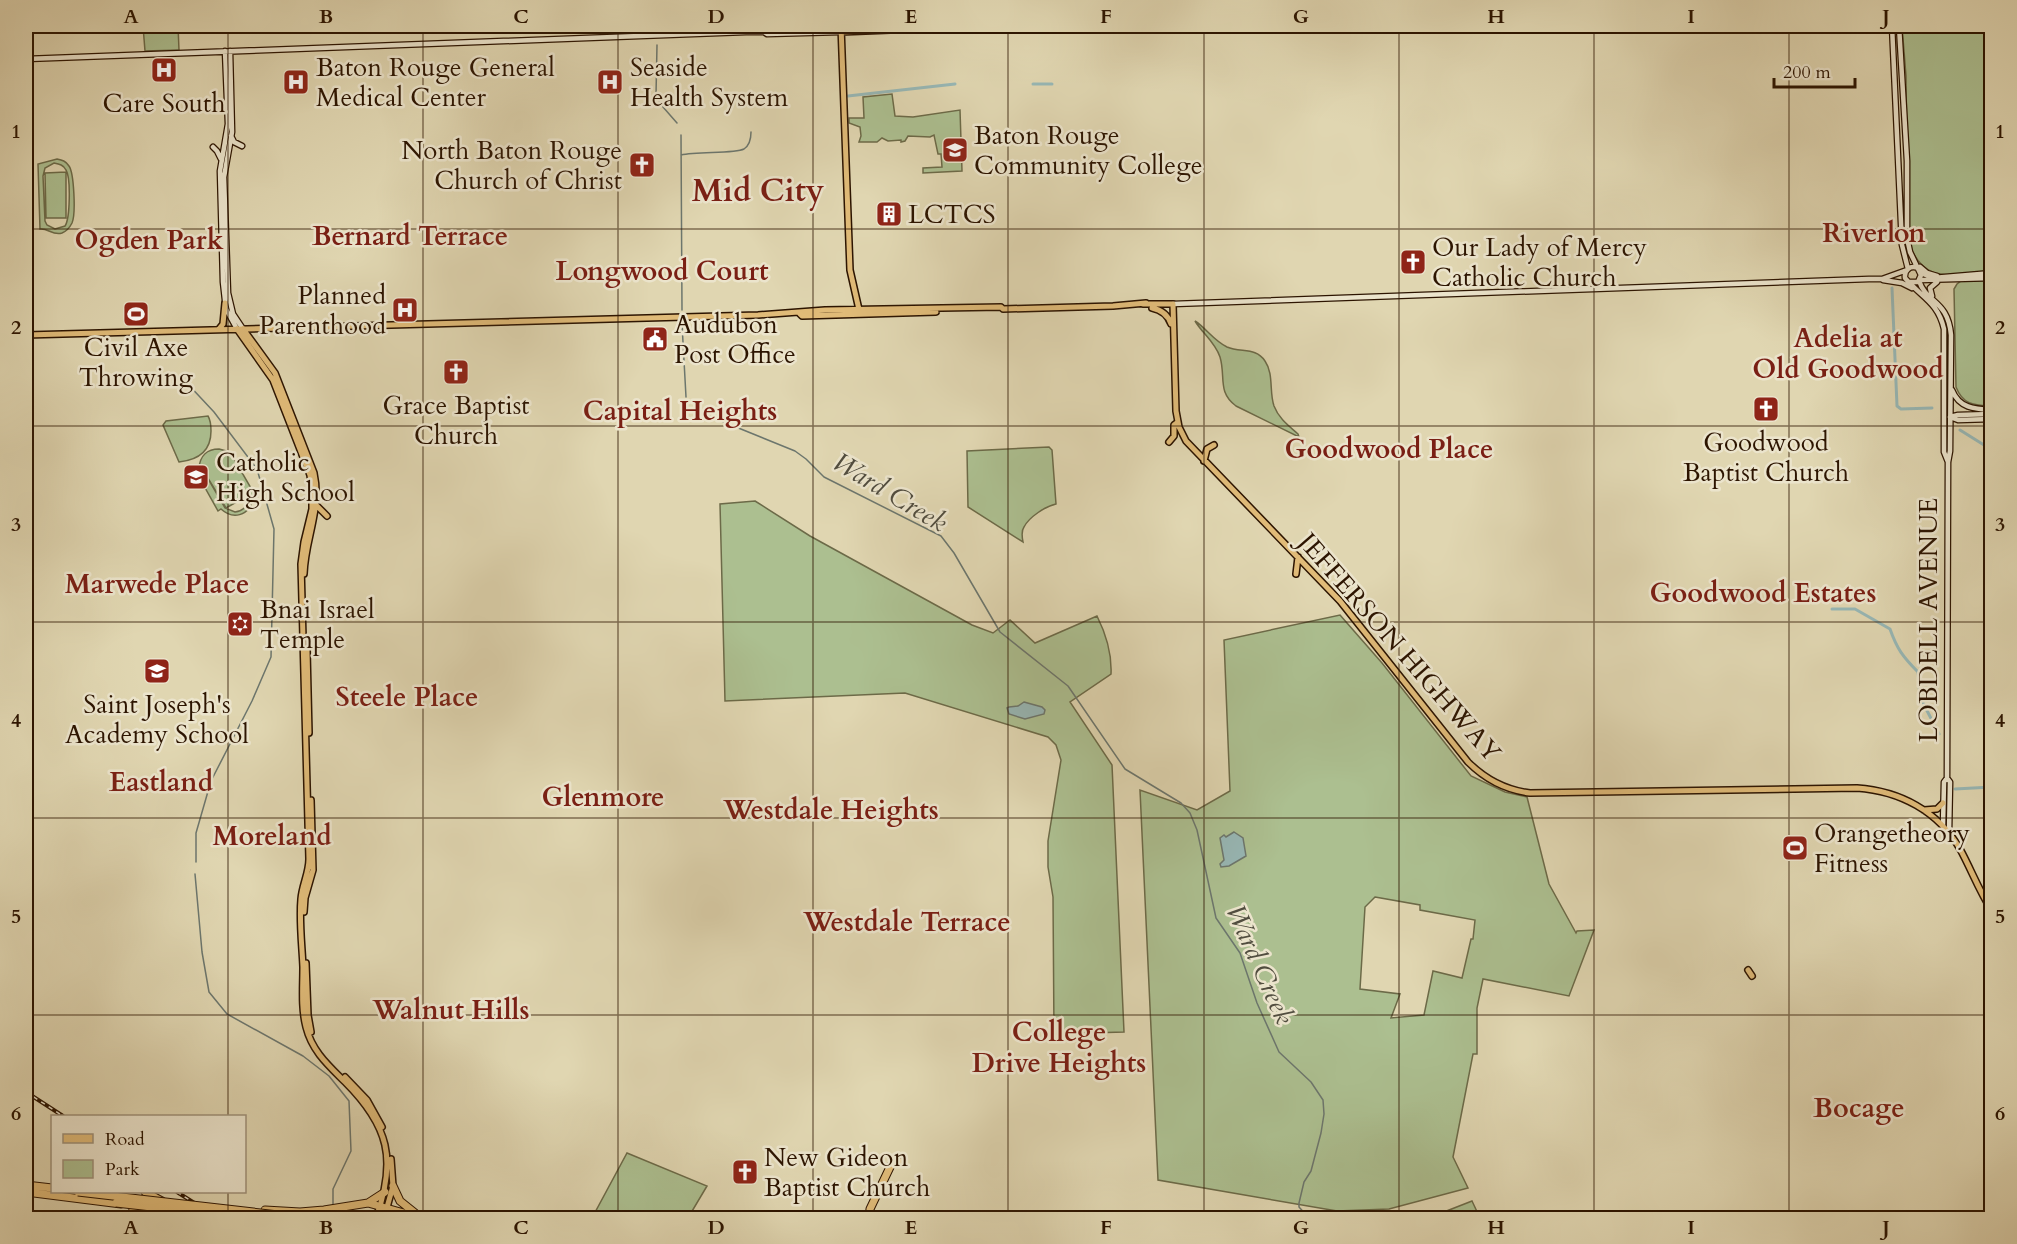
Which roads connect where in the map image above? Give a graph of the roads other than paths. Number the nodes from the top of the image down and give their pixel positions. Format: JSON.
{"nodes":[{"id":1,"x":977,"y":26,"type":"edge"},
{"id":2,"x":989,"y":26,"type":"edge"},
{"id":3,"x":1892,"y":26,"type":"edge"},
{"id":4,"x":1899,"y":26,"type":"edge"},
{"id":5,"x":840,"y":28,"type":"edge"},
{"id":6,"x":1894,"y":44,"type":"junction"},
{"id":7,"x":227,"y":51,"type":"junction"},
{"id":8,"x":26,"y":59,"type":"edge"},
{"id":9,"x":1902,"y":73,"type":"junction"},
{"id":10,"x":231,"y":136,"type":"junction"},
{"id":11,"x":226,"y":146,"type":"junction"},
{"id":12,"x":242,"y":146,"type":"dead end"},
{"id":13,"x":213,"y":147,"type":"dead end"},
{"id":14,"x":222,"y":159,"type":"junction"},
{"id":15,"x":1915,"y":263,"type":"junction"},
{"id":16,"x":1907,"y":267,"type":"junction"},
{"id":17,"x":1920,"y":271,"type":"junction"},
{"id":18,"x":1992,"y":273,"type":"edge"},
{"id":19,"x":1959,"y":277,"type":"junction"},
{"id":20,"x":1944,"y":278,"type":"junction"},
{"id":21,"x":1992,"y":278,"type":"edge"},
{"id":22,"x":1885,"y":279,"type":"junction"},
{"id":23,"x":1919,"y":280,"type":"junction"},
{"id":24,"x":1908,"y":281,"type":"junction"},
{"id":25,"x":1918,"y":290,"type":"junction"},
{"id":26,"x":856,"y":296,"type":"junction"},
{"id":27,"x":1933,"y":298,"type":"junction"},
{"id":28,"x":225,"y":303,"type":"junction"},
{"id":29,"x":1143,"y":304,"type":"junction"},
{"id":30,"x":1165,"y":304,"type":"junction"},
{"id":31,"x":1173,"y":304,"type":"junction"},
{"id":32,"x":1151,"y":306,"type":"junction"},
{"id":33,"x":989,"y":308,"type":"junction"},
{"id":34,"x":1003,"y":309,"type":"junction"},
{"id":35,"x":844,"y":310,"type":"junction"},
{"id":36,"x":1941,"y":310,"type":"junction"},
{"id":37,"x":977,"y":311,"type":"junction"},
{"id":38,"x":860,"y":312,"type":"junction"},
{"id":39,"x":800,"y":314,"type":"junction"},
{"id":40,"x":259,"y":328,"type":"junction"},
{"id":41,"x":1173,"y":328,"type":"junction"},
{"id":42,"x":240,"y":329,"type":"junction"},
{"id":43,"x":219,"y":330,"type":"junction"},
{"id":44,"x":26,"y":335,"type":"edge"},
{"id":45,"x":1945,"y":341,"type":"junction"},
{"id":46,"x":1951,"y":341,"type":"junction"},
{"id":47,"x":257,"y":348,"type":"junction"},
{"id":48,"x":1951,"y":387,"type":"junction"},
{"id":49,"x":1992,"y":413,"type":"edge"},
{"id":50,"x":1947,"y":418,"type":"junction"},
{"id":51,"x":1992,"y":419,"type":"edge"},
{"id":52,"x":1980,"y":420,"type":"junction"},
{"id":53,"x":1178,"y":422,"type":"junction"},
{"id":54,"x":1169,"y":442,"type":"dead end"},
{"id":55,"x":1214,"y":445,"type":"dead end"},
{"id":56,"x":1204,"y":461,"type":"junction"},
{"id":57,"x":316,"y":506,"type":"junction"},
{"id":58,"x":327,"y":516,"type":"dead end"},
{"id":59,"x":1298,"y":556,"type":"junction"},
{"id":60,"x":1311,"y":570,"type":"junction"},
{"id":61,"x":1947,"y":778,"type":"junction"},
{"id":62,"x":1944,"y":783,"type":"junction"},
{"id":63,"x":1950,"y":792,"type":"junction"},
{"id":64,"x":1943,"y":803,"type":"junction"},
{"id":65,"x":1924,"y":810,"type":"junction"},
{"id":66,"x":1943,"y":826,"type":"junction"},
{"id":67,"x":1949,"y":833,"type":"junction"},
{"id":68,"x":1992,"y":911,"type":"edge"},
{"id":69,"x":902,"y":1162,"type":"dead end"},
{"id":70,"x":393,"y":1186,"type":"junction"},
{"id":71,"x":26,"y":1187,"type":"edge"},
{"id":72,"x":51,"y":1187,"type":"edge"},
{"id":73,"x":51,"y":1191,"type":"edge"},
{"id":74,"x":384,"y":1192,"type":"junction"},
{"id":75,"x":60,"y":1193,"type":"edge"},
{"id":76,"x":95,"y":1193,"type":"edge"},
{"id":77,"x":149,"y":1193,"type":"edge"},
{"id":78,"x":116,"y":1203,"type":"junction"},
{"id":79,"x":368,"y":1203,"type":"junction"},
{"id":80,"x":211,"y":1207,"type":"junction"},
{"id":81,"x":384,"y":1207,"type":"junction"},
{"id":82,"x":234,"y":1217,"type":"edge"},
{"id":83,"x":176,"y":1218,"type":"edge"},
{"id":84,"x":186,"y":1218,"type":"edge"},
{"id":85,"x":249,"y":1218,"type":"edge"},
{"id":86,"x":305,"y":1218,"type":"edge"},
{"id":87,"x":376,"y":1218,"type":"edge"},
{"id":88,"x":384,"y":1218,"type":"edge"},
{"id":89,"x":422,"y":1218,"type":"edge"},
{"id":90,"x":869,"y":1218,"type":"edge"}],
"edges":[{"from":1,"to":2,"type":"main road"},
{"from":1,"to":5,"type":"main road"},
{"from":3,"to":6,"type":"main road"},
{"from":4,"to":9,"type":"main road"},
{"from":5,"to":7,"type":"main road"},
{"from":5,"to":26,"type":"main road"},
{"from":6,"to":9,"type":"main road"},
{"from":6,"to":16,"type":"main road"},
{"from":7,"to":8,"type":"main road"},
{"from":7,"to":10,"type":"main road"},
{"from":7,"to":11,"type":"main road"},
{"from":9,"to":15,"type":"main road"},
{"from":10,"to":11,"type":"main road"},
{"from":10,"to":12,"type":"main road"},
{"from":11,"to":14,"type":"main road"},
{"from":11,"to":42,"type":"main road"},
{"from":13,"to":14,"type":"main road"},
{"from":14,"to":28,"type":"main road"},
{"from":15,"to":17,"type":"main road"},
{"from":15,"to":20,"type":"main road"},
{"from":16,"to":17,"type":"main road"},
{"from":16,"to":22,"type":"main road"},
{"from":16,"to":24,"type":"main road"},
{"from":17,"to":20,"type":"main road"},
{"from":17,"to":23,"type":"main road"},
{"from":18,"to":19,"type":"main road"},
{"from":19,"to":20,"type":"main road"},
{"from":19,"to":21,"type":"main road"},
{"from":20,"to":23,"type":"main road"},
{"from":20,"to":27,"type":"main road"},
{"from":22,"to":24,"type":"main road"},
{"from":22,"to":25,"type":"main road"},
{"from":22,"to":31,"type":"main road"},
{"from":23,"to":24,"type":"main road"},
{"from":23,"to":27,"type":"main road","name":"LOBDELL AVENUE"},
{"from":24,"to":25,"type":"main road","name":"LOBDELL AVENUE"},
{"from":25,"to":36,"type":"main road","name":"LOBDELL AVENUE"},
{"from":26,"to":35,"type":"main road"},
{"from":26,"to":38,"type":"main road"},
{"from":27,"to":36,"type":"main road","name":"LOBDELL AVENUE"},
{"from":28,"to":42,"type":"main road"},
{"from":28,"to":43,"type":"main road"},
{"from":29,"to":30,"type":"main road"},
{"from":29,"to":32,"type":"main road"},
{"from":29,"to":34,"type":"main road"},
{"from":30,"to":31,"type":"main road"},
{"from":30,"to":32,"type":"main road"},
{"from":31,"to":41,"type":"main road","name":"JEFFERSON HIGHWAY"},
{"from":32,"to":41,"type":"main road"},
{"from":33,"to":34,"type":"main road"},
{"from":33,"to":37,"type":"main road"},
{"from":33,"to":38,"type":"main road"},
{"from":34,"to":37,"type":"main road"},
{"from":35,"to":38,"type":"main road"},
{"from":35,"to":39,"type":"main road"},
{"from":36,"to":45,"type":"main road","name":"LOBDELL AVENUE"},
{"from":36,"to":46,"type":"main road","name":"LOBDELL AVENUE"},
{"from":37,"to":38,"type":"main road"},
{"from":38,"to":39,"type":"main road"},
{"from":39,"to":40,"type":"main road"},
{"from":40,"to":42,"type":"main road"},
{"from":40,"to":47,"type":"main road"},
{"from":41,"to":53,"type":"main road","name":"JEFFERSON HIGHWAY"},
{"from":42,"to":43,"type":"main road"},
{"from":42,"to":47,"type":"main road"},
{"from":42,"to":74,"type":"main road"},
{"from":43,"to":44,"type":"main road"},
{"from":45,"to":46,"type":"main road"},
{"from":45,"to":50,"type":"main road","name":"LOBDELL AVENUE"},
{"from":46,"to":48,"type":"main road","name":"LOBDELL AVENUE"},
{"from":47,"to":57,"type":"main road"},
{"from":48,"to":49,"type":"main road"},
{"from":48,"to":50,"type":"main road","name":"LOBDELL AVENUE"},
{"from":49,"to":50,"type":"main road"},
{"from":49,"to":52,"type":"main road"},
{"from":50,"to":52,"type":"main road"},
{"from":50,"to":61,"type":"main road","name":"LOBDELL AVENUE"},
{"from":51,"to":52,"type":"main road"},
{"from":53,"to":54,"type":"main road"},
{"from":53,"to":56,"type":"main road","name":"JEFFERSON HIGHWAY"},
{"from":55,"to":56,"type":"main road"},
{"from":56,"to":59,"type":"main road","name":"JEFFERSON HIGHWAY"},
{"from":57,"to":58,"type":"main road"},
{"from":57,"to":70,"type":"main road"},
{"from":59,"to":60,"type":"main road","name":"JEFFERSON HIGHWAY"},
{"from":59,"to":60,"type":"main road"},
{"from":60,"to":65,"type":"main road","name":"JEFFERSON HIGHWAY"},
{"from":61,"to":62,"type":"main road","name":"LOBDELL AVENUE"},
{"from":61,"to":63,"type":"main road","name":"LOBDELL AVENUE"},
{"from":62,"to":63,"type":"main road"},
{"from":62,"to":64,"type":"main road","name":"LOBDELL AVENUE"},
{"from":63,"to":67,"type":"main road","name":"LOBDELL AVENUE"},
{"from":64,"to":65,"type":"main road"},
{"from":64,"to":66,"type":"main road","name":"LOBDELL AVENUE"},
{"from":65,"to":66,"type":"main road","name":"JEFFERSON HIGHWAY"},
{"from":66,"to":67,"type":"main road","name":"JEFFERSON HIGHWAY"},
{"from":67,"to":68,"type":"main road","name":"JEFFERSON HIGHWAY"},
{"from":69,"to":90,"type":"highway"},
{"from":70,"to":81,"type":"main road"},
{"from":70,"to":89,"type":"highway"},
{"from":71,"to":72,"type":"highway"},
{"from":71,"to":73,"type":"highway"},
{"from":74,"to":79,"type":"highway"},
{"from":74,"to":81,"type":"main road"},
{"from":75,"to":78,"type":"highway"},
{"from":76,"to":80,"type":"highway","bridge":true},
{"from":77,"to":84,"type":"highway"},
{"from":78,"to":82,"type":"highway","bridge":true},
{"from":78,"to":83,"type":"highway","bridge":true},
{"from":79,"to":80,"type":"highway","bridge":true},
{"from":79,"to":81,"type":"highway"},
{"from":80,"to":86,"type":"highway","bridge":true},
{"from":81,"to":87,"type":"main road"},
{"from":81,"to":88,"type":"main road"},
{"from":81,"to":89,"type":"highway"},
{"from":82,"to":85,"type":"highway"}]}
